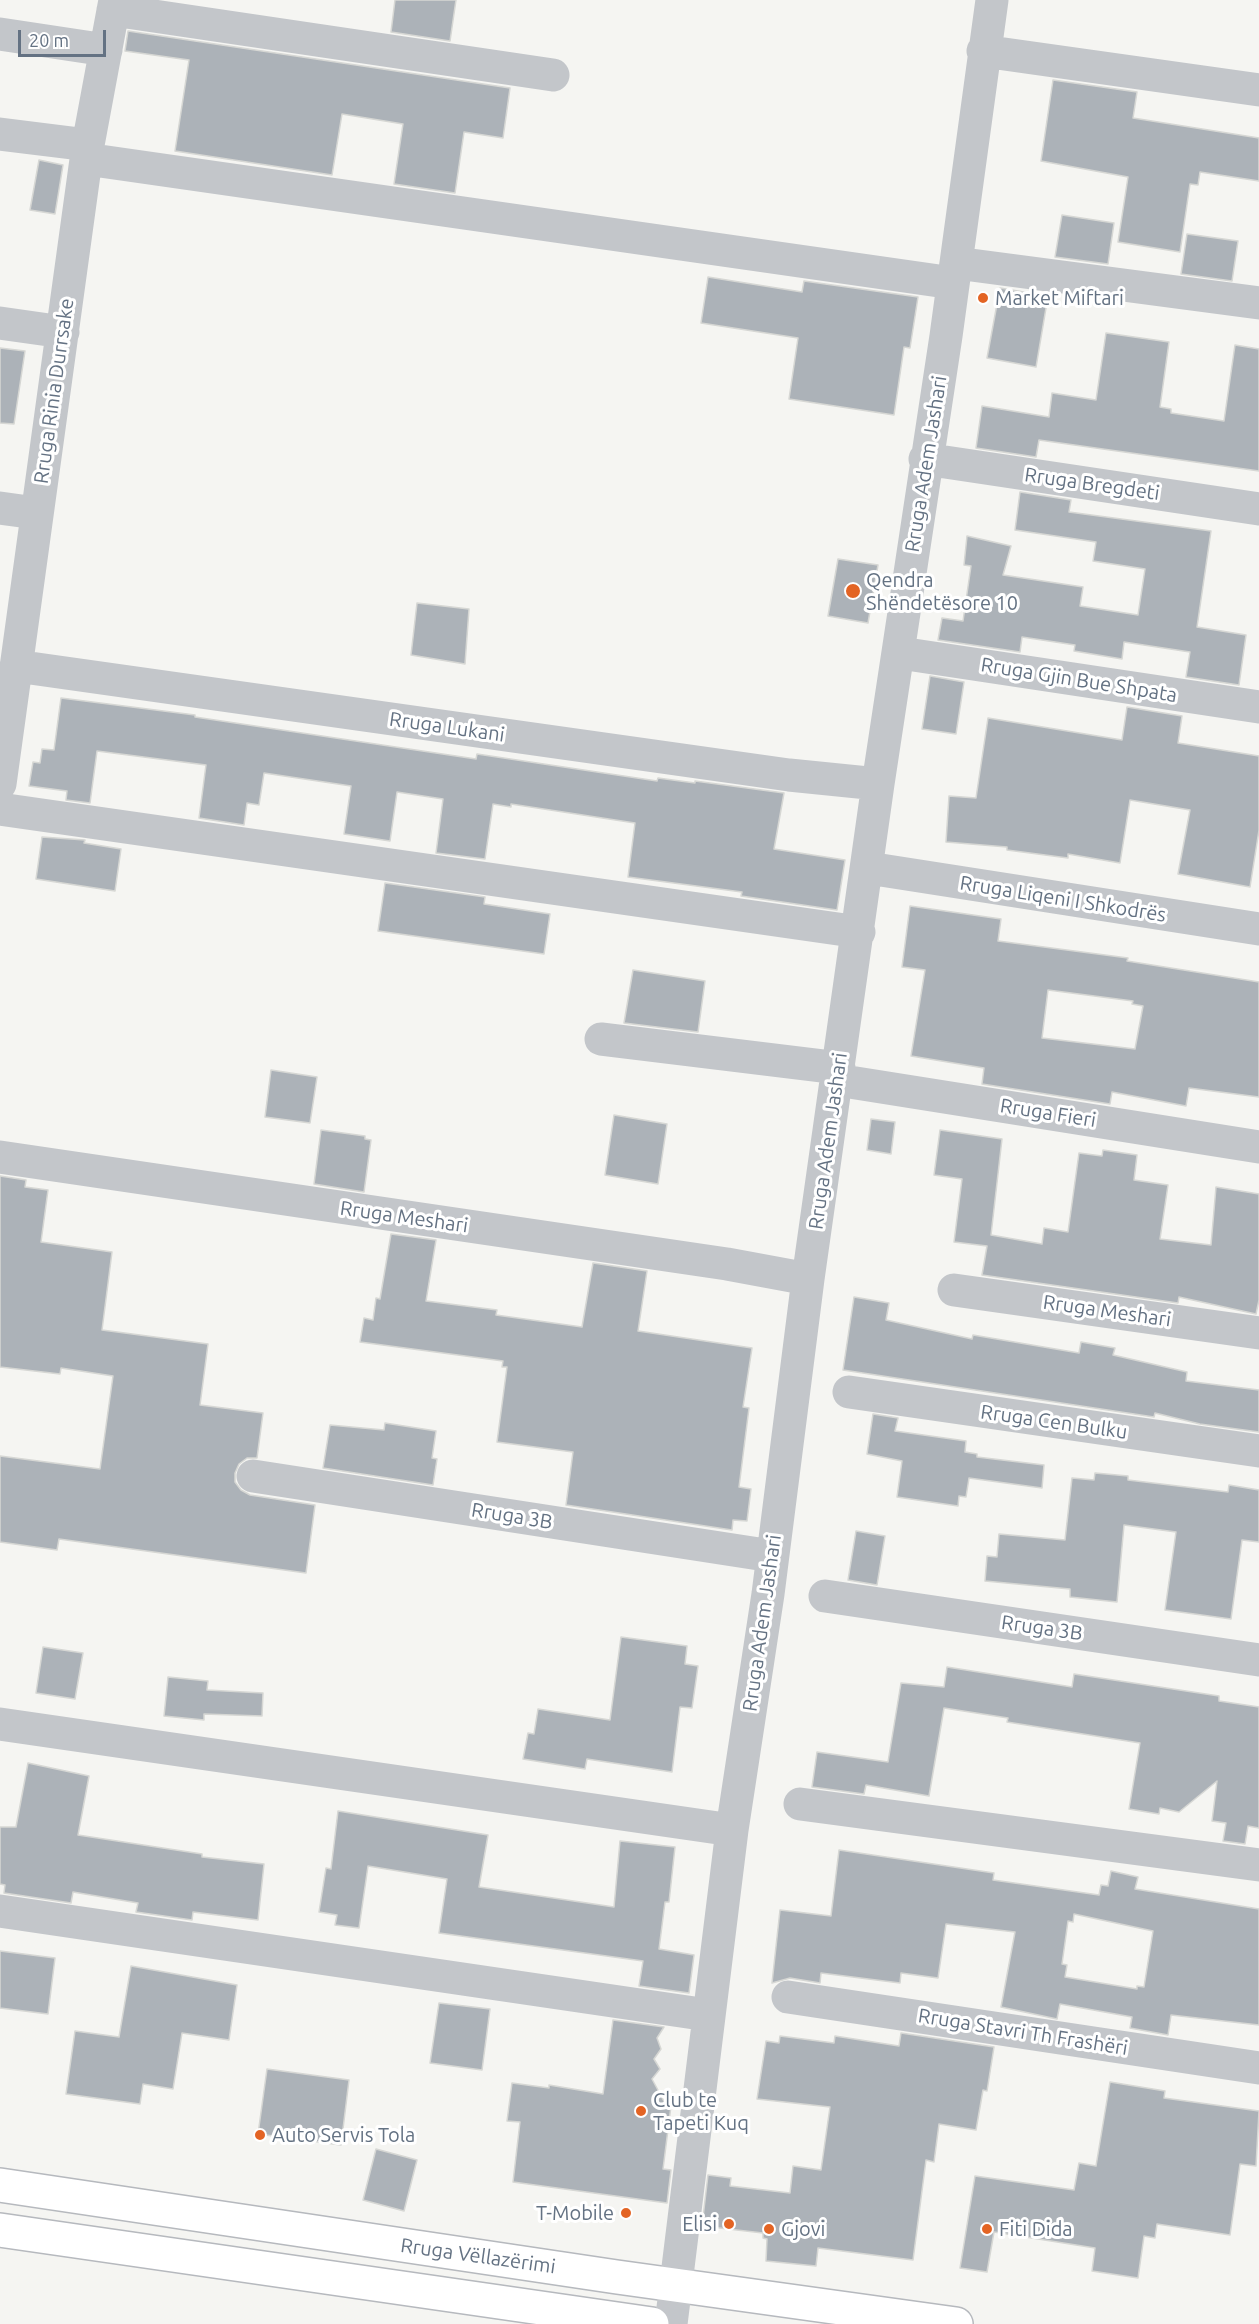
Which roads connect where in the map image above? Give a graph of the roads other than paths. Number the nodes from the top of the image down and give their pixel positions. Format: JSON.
{"nodes":[{"id":1,"x":992,"y":0,"type":"edge"},
{"id":2,"x":114,"y":5,"type":"edge"},
{"id":3,"x":0,"y":34,"type":"edge"},
{"id":4,"x":106,"y":50,"type":"junction"},
{"id":5,"x":983,"y":51,"type":"junction"},
{"id":6,"x":553,"y":75,"type":"dead end"},
{"id":7,"x":1259,"y":90,"type":"edge"},
{"id":8,"x":0,"y":134,"type":"edge"},
{"id":9,"x":87,"y":152,"type":"junction"},
{"id":10,"x":955,"y":273,"type":"junction"},
{"id":11,"x":1259,"y":303,"type":"edge"},
{"id":12,"x":0,"y":323,"type":"edge"},
{"id":13,"x":63,"y":332,"type":"junction"},
{"id":14,"x":926,"y":459,"type":"junction"},
{"id":15,"x":0,"y":508,"type":"edge"},
{"id":16,"x":1259,"y":509,"type":"edge"},
{"id":17,"x":36,"y":513,"type":"junction"},
{"id":18,"x":900,"y":653,"type":"junction"},
{"id":19,"x":16,"y":666,"type":"junction"},
{"id":20,"x":5,"y":705,"type":"edge"},
{"id":21,"x":1259,"y":707,"type":"edge"},
{"id":22,"x":0,"y":784,"type":"edge"},
{"id":23,"x":879,"y":784,"type":"junction"},
{"id":24,"x":0,"y":809,"type":"edge"},
{"id":25,"x":868,"y":868,"type":"junction"},
{"id":26,"x":1259,"y":929,"type":"edge"},
{"id":27,"x":859,"y":932,"type":"junction"},
{"id":28,"x":601,"y":1039,"type":"dead end"},
{"id":29,"x":838,"y":1074,"type":"junction"},
{"id":30,"x":1259,"y":1147,"type":"edge"},
{"id":31,"x":0,"y":1158,"type":"edge"},
{"id":32,"x":808,"y":1279,"type":"junction"},
{"id":33,"x":954,"y":1290,"type":"dead end"},
{"id":34,"x":1259,"y":1333,"type":"edge"},
{"id":35,"x":849,"y":1392,"type":"dead end"},
{"id":36,"x":1259,"y":1451,"type":"edge"},
{"id":37,"x":253,"y":1476,"type":"dead end"},
{"id":38,"x":772,"y":1556,"type":"junction"},
{"id":39,"x":825,"y":1596,"type":"dead end"},
{"id":40,"x":1259,"y":1659,"type":"edge"},
{"id":41,"x":0,"y":1724,"type":"edge"},
{"id":42,"x":800,"y":1804,"type":"dead end"},
{"id":43,"x":732,"y":1830,"type":"junction"},
{"id":44,"x":1259,"y":1865,"type":"edge"},
{"id":45,"x":0,"y":1911,"type":"edge"},
{"id":46,"x":788,"y":1997,"type":"dead end"},
{"id":47,"x":708,"y":2015,"type":"junction"},
{"id":48,"x":1259,"y":2068,"type":"edge"},
{"id":49,"x":0,"y":2185,"type":"edge"},
{"id":50,"x":0,"y":2230,"type":"edge"},
{"id":51,"x":676,"y":2284,"type":"junction"},
{"id":52,"x":652,"y":2324,"type":"edge"},
{"id":53,"x":671,"y":2324,"type":"edge"},
{"id":54,"x":956,"y":2324,"type":"edge"}],
"edges":[{"from":1,"to":5,"type":"street","name":"Rruga Adem Jashari"},
{"from":2,"to":4,"type":"street","name":"Rruga Rinia Durrsake"},
{"from":2,"to":6,"type":"street"},
{"from":3,"to":4,"type":"street"},
{"from":4,"to":9,"type":"street","name":"Rruga Rinia Durrsake"},
{"from":5,"to":7,"type":"street"},
{"from":5,"to":10,"type":"street","name":"Rruga Adem Jashari"},
{"from":8,"to":9,"type":"street"},
{"from":9,"to":10,"type":"street"},
{"from":9,"to":13,"type":"street","name":"Rruga Rinia Durrsake"},
{"from":10,"to":11,"type":"street"},
{"from":10,"to":14,"type":"street","name":"Rruga Adem Jashari"},
{"from":12,"to":13,"type":"street"},
{"from":13,"to":17,"type":"street","name":"Rruga Rinia Durrsake"},
{"from":14,"to":16,"type":"street","name":"Rruga Bregdeti"},
{"from":14,"to":18,"type":"street","name":"Rruga Adem Jashari"},
{"from":15,"to":17,"type":"street"},
{"from":17,"to":19,"type":"street","name":"Rruga Rinia Durrsake"},
{"from":18,"to":21,"type":"street","name":"Rruga Gjin Bue Shpata"},
{"from":18,"to":23,"type":"street","name":"Rruga Adem Jashari"},
{"from":19,"to":20,"type":"street","name":"Rruga Rinia Durrsake"},
{"from":19,"to":23,"type":"street","name":"Rruga Lukani"},
{"from":20,"to":22,"type":"street","name":"Rruga Rinia Durrsake"},
{"from":23,"to":25,"type":"street","name":"Rruga Adem Jashari"},
{"from":24,"to":27,"type":"street"},
{"from":25,"to":26,"type":"street","name":"Rruga Liqeni I Shkodrës"},
{"from":25,"to":27,"type":"street","name":"Rruga Adem Jashari"},
{"from":27,"to":29,"type":"street","name":"Rruga Adem Jashari"},
{"from":28,"to":29,"type":"street","name":"Rruga Fieri"},
{"from":29,"to":30,"type":"street","name":"Rruga Fieri"},
{"from":29,"to":32,"type":"street","name":"Rruga Adem Jashari"},
{"from":31,"to":32,"type":"street","name":"Rruga Meshari"},
{"from":32,"to":38,"type":"street","name":"Rruga Adem Jashari"},
{"from":33,"to":34,"type":"street","name":"Rruga Meshari"},
{"from":35,"to":36,"type":"street","name":"Rruga Cen Bulku"},
{"from":37,"to":38,"type":"street","name":"Rruga 3B"},
{"from":38,"to":43,"type":"street","name":"Rruga Adem Jashari"},
{"from":39,"to":40,"type":"street","name":"Rruga 3B"},
{"from":41,"to":43,"type":"street"},
{"from":42,"to":44,"type":"street"},
{"from":43,"to":47,"type":"street","name":"Rruga Adem Jashari"},
{"from":45,"to":47,"type":"street"},
{"from":46,"to":48,"type":"street","name":"Rruga Stavri Th Frashëri"},
{"from":47,"to":51,"type":"street","name":"Rruga Adem Jashari"},
{"from":49,"to":51,"type":"main road","name":"Rruga Vëllazërimi"},
{"from":50,"to":52,"type":"main road"},
{"from":51,"to":53,"type":"street","name":"Rruga Adem Jashari"},
{"from":51,"to":54,"type":"main road","name":"Rruga Vëllazërimi"}]}
